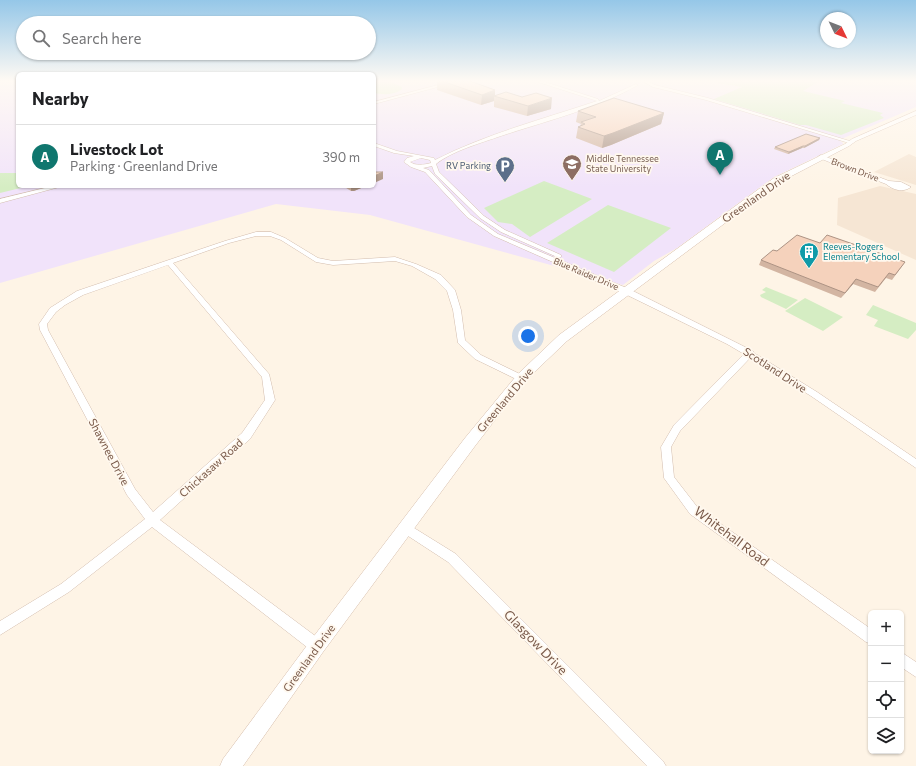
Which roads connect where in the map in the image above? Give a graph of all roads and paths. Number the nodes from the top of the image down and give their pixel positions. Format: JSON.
{"nodes":[{"id":1,"x":546,"y":117,"type":"edge"},
{"id":2,"x":556,"y":117,"type":"edge"},
{"id":3,"x":765,"y":117,"type":"edge"},
{"id":4,"x":909,"y":117,"type":"edge"},
{"id":5,"x":851,"y":142,"type":"junction"},
{"id":6,"x":376,"y":147,"type":"edge"},
{"id":7,"x":376,"y":147,"type":"edge"},
{"id":8,"x":422,"y":156,"type":"junction"},
{"id":9,"x":821,"y":157,"type":"junction"},
{"id":10,"x":434,"y":162,"type":"junction"},
{"id":11,"x":410,"y":164,"type":"junction"},
{"id":12,"x":35,"y":188,"type":"edge"},
{"id":13,"x":52,"y":188,"type":"edge"},
{"id":14,"x":916,"y":189,"type":"edge"},
{"id":15,"x":0,"y":197,"type":"edge"},
{"id":16,"x":0,"y":201,"type":"edge"},
{"id":17,"x":169,"y":262,"type":"junction"},
{"id":18,"x":626,"y":291,"type":"junction"},
{"id":19,"x":750,"y":353,"type":"junction"},
{"id":20,"x":521,"y":378,"type":"junction"},
{"id":21,"x":916,"y":464,"type":"edge"},
{"id":22,"x":152,"y":520,"type":"junction"},
{"id":23,"x":406,"y":528,"type":"junction"},
{"id":24,"x":0,"y":628,"type":"edge"},
{"id":25,"x":868,"y":635,"type":"edge"},
{"id":26,"x":317,"y":646,"type":"junction"},
{"id":27,"x":904,"y":661,"type":"edge"},
{"id":28,"x":916,"y":670,"type":"edge"},
{"id":29,"x":236,"y":764,"type":"edge"},
{"id":30,"x":658,"y":766,"type":"edge"}],
"edges":[{"from":1,"to":8,"type":"street"},
{"from":2,"to":10,"type":"street"},
{"from":3,"to":5,"type":"street"},
{"from":4,"to":5,"type":"street","name":"Greenland Drive"},
{"from":5,"to":9,"type":"street","name":"Greenland Drive"},
{"from":6,"to":8,"type":"street","name":"Blue Raider Drive"},
{"from":7,"to":11,"type":"street","name":"Blue Raider Drive"},
{"from":8,"to":10,"type":"street"},
{"from":8,"to":11,"type":"street"},
{"from":9,"to":14,"type":"street","name":"Brown Drive"},
{"from":9,"to":18,"type":"street","name":"Greenland Drive"},
{"from":10,"to":11,"type":"street"},
{"from":10,"to":18,"type":"street","name":"Blue Raider Drive"},
{"from":11,"to":18,"type":"street","name":"Blue Raider Drive"},
{"from":12,"to":15,"type":"street"},
{"from":13,"to":16,"type":"street"},
{"from":17,"to":20,"type":"street"},
{"from":17,"to":22,"type":"street","name":"Chickasaw Road"},
{"from":17,"to":22,"type":"street","name":"Shawnee Drive"},
{"from":18,"to":19,"type":"street","name":"Scotland Drive"},
{"from":18,"to":20,"type":"street","name":"Greenland Drive"},
{"from":19,"to":21,"type":"street","name":"Scotland Drive"},
{"from":19,"to":25,"type":"street","name":"Whitehall Road"},
{"from":20,"to":23,"type":"street","name":"Greenland Drive"},
{"from":22,"to":24,"type":"street","name":"Chickasaw Road"},
{"from":22,"to":26,"type":"street","name":"Shawnee Drive"},
{"from":23,"to":26,"type":"street","name":"Greenland Drive"},
{"from":23,"to":30,"type":"street","name":"Glasgow Drive"},
{"from":26,"to":29,"type":"street","name":"Greenland Drive"},
{"from":27,"to":28,"type":"street"}]}
